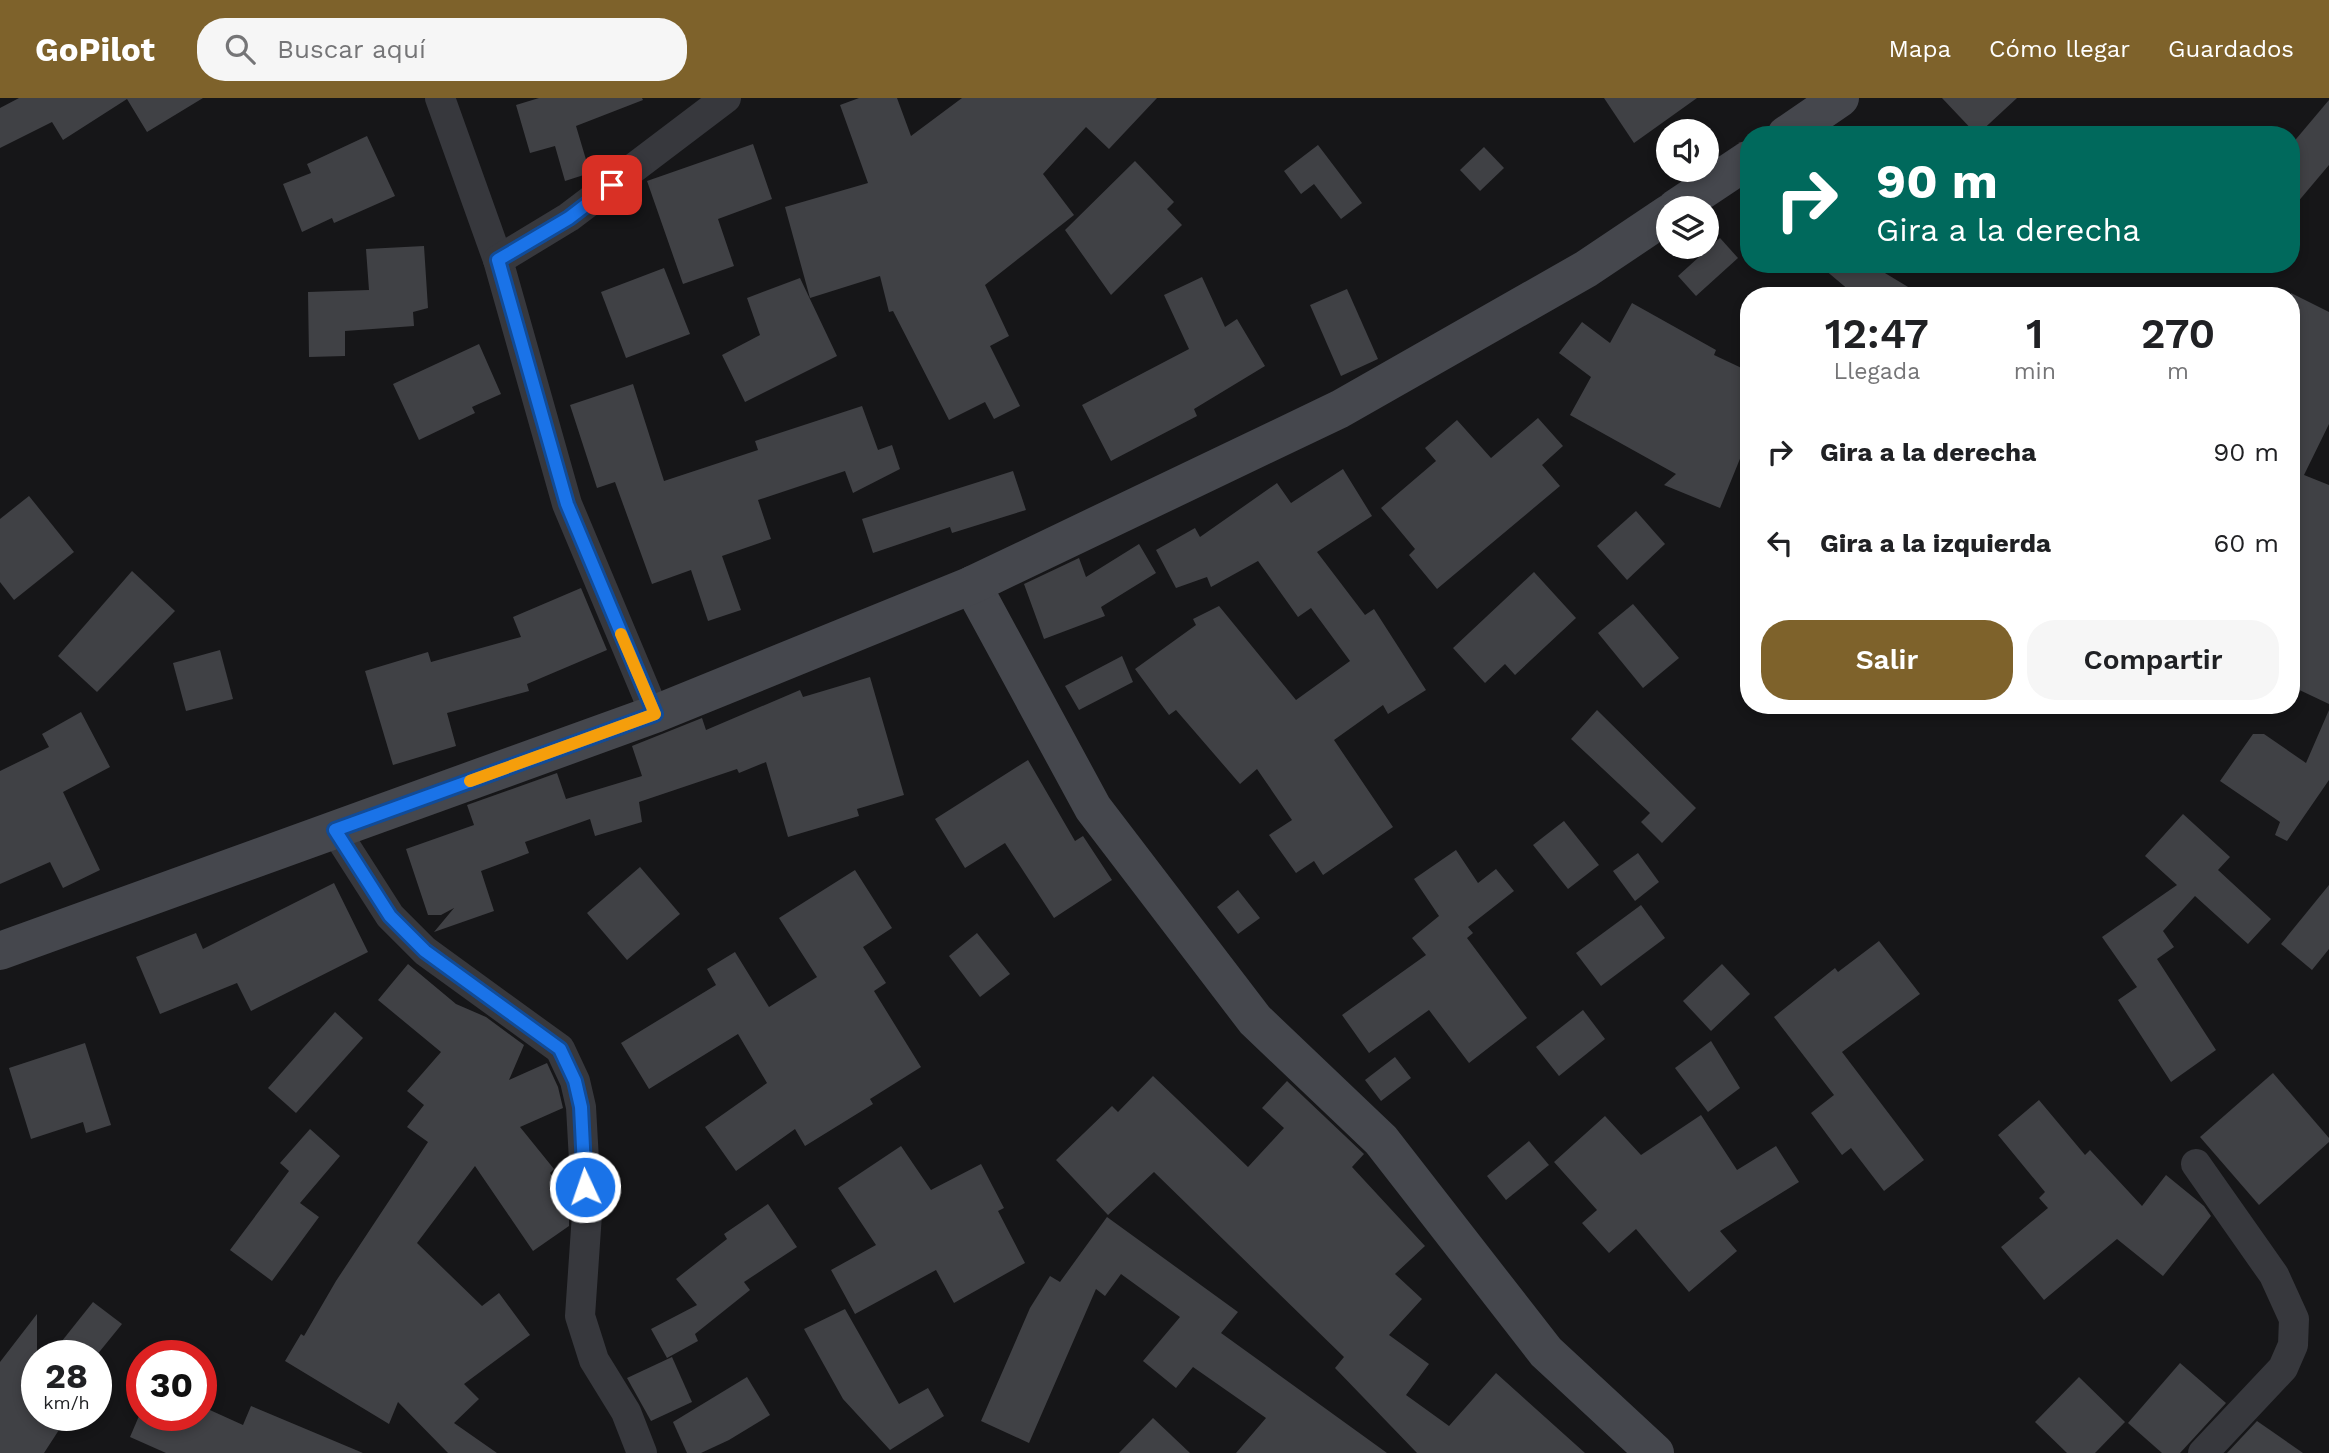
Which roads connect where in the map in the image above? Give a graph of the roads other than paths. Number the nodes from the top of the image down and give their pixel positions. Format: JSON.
{"nodes":[{"id":1,"x":440,"y":98,"type":"edge"},
{"id":2,"x":726,"y":98,"type":"edge"},
{"id":3,"x":1840,"y":98,"type":"edge"},
{"id":4,"x":1799,"y":126,"type":"edge"},
{"id":5,"x":1740,"y":165,"type":"edge"},
{"id":6,"x":1694,"y":196,"type":"edge"},
{"id":7,"x":1656,"y":222,"type":"edge"},
{"id":8,"x":498,"y":260,"type":"junction"},
{"id":9,"x":972,"y":585,"type":"junction"},
{"id":10,"x":655,"y":714,"type":"junction"},
{"id":11,"x":335,"y":830,"type":"junction"},
{"id":12,"x":0,"y":951,"type":"edge"},
{"id":13,"x":2196,"y":1164,"type":"dead end"},
{"id":14,"x":642,"y":1453,"type":"edge"},
{"id":15,"x":1655,"y":1453,"type":"edge"},
{"id":16,"x":2203,"y":1453,"type":"edge"}],
"edges":[{"from":1,"to":8,"type":"street"},
{"from":2,"to":8,"type":"street"},
{"from":3,"to":4,"type":"main road"},
{"from":5,"to":6,"type":"main road"},
{"from":7,"to":9,"type":"main road"},
{"from":8,"to":10,"type":"street"},
{"from":9,"to":10,"type":"main road"},
{"from":9,"to":15,"type":"main road"},
{"from":10,"to":11,"type":"main road"},
{"from":11,"to":12,"type":"main road"},
{"from":11,"to":14,"type":"street"},
{"from":13,"to":16,"type":"street"}]}
